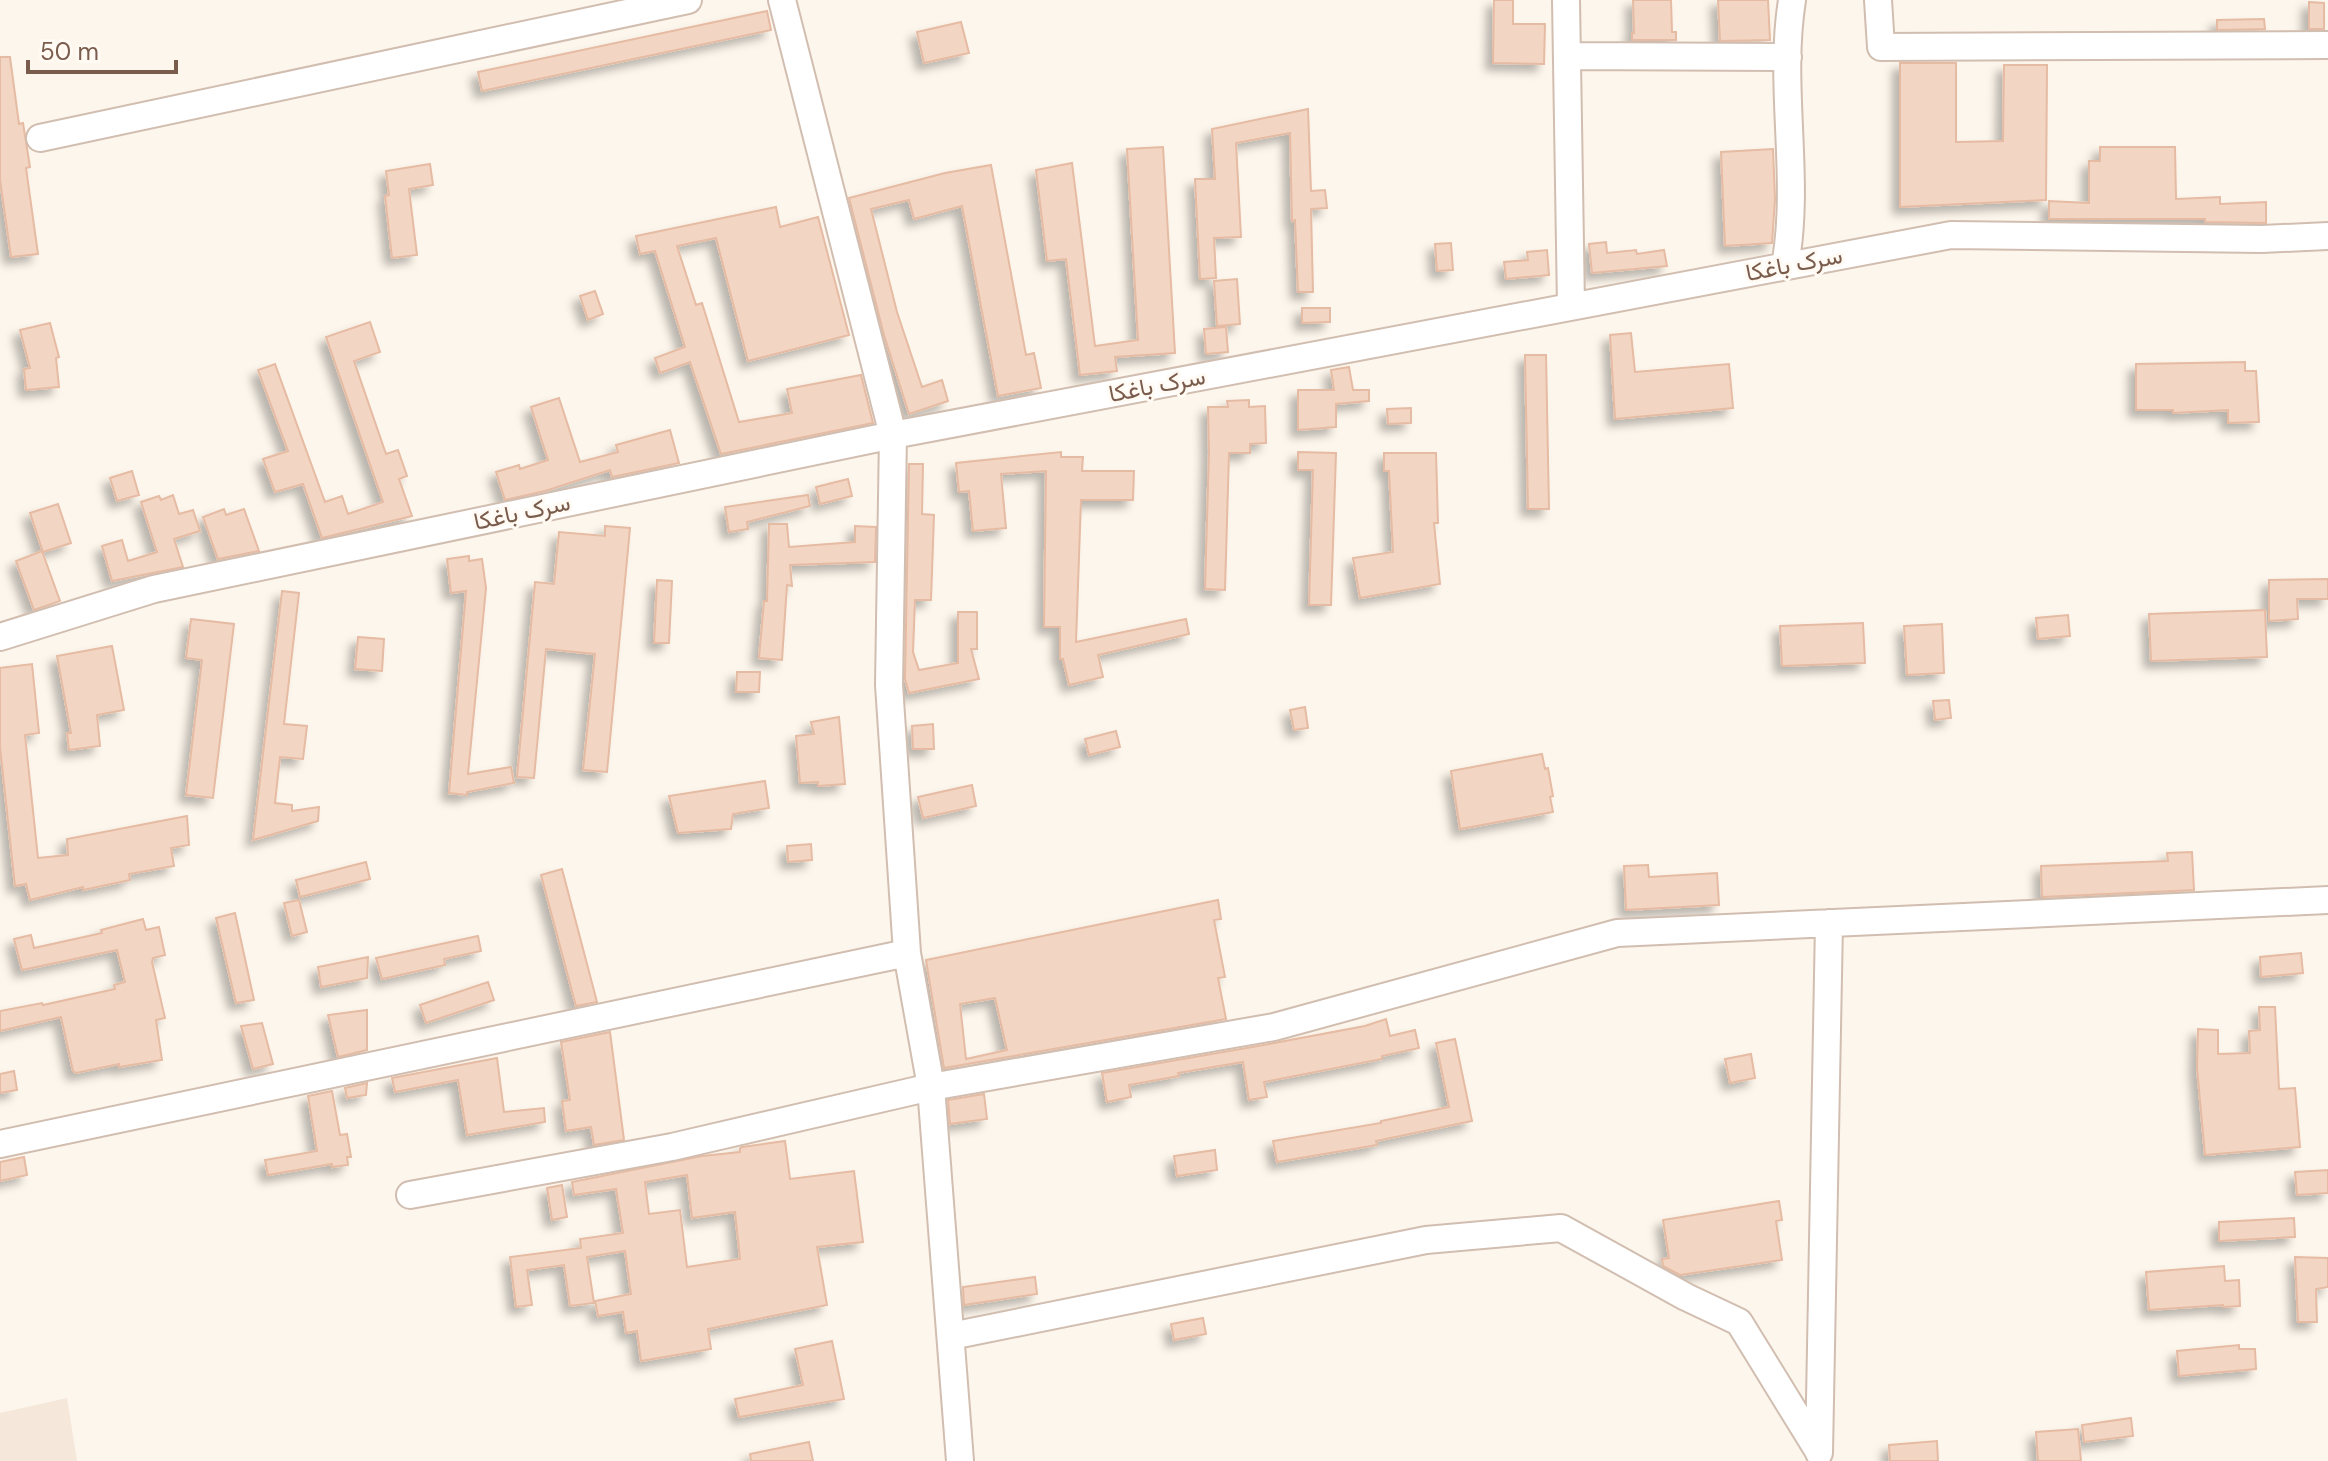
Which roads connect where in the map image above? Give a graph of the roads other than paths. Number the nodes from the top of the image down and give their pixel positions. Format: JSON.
{"nodes":[{"id":1,"x":688,"y":0,"type":"edge"},
{"id":2,"x":782,"y":0,"type":"edge"},
{"id":3,"x":1566,"y":0,"type":"edge"},
{"id":4,"x":1792,"y":0,"type":"edge"},
{"id":5,"x":1878,"y":0,"type":"edge"},
{"id":6,"x":2328,"y":45,"type":"edge"},
{"id":7,"x":1567,"y":56,"type":"junction"},
{"id":8,"x":1788,"y":57,"type":"junction"},
{"id":9,"x":40,"y":138,"type":"dead end"},
{"id":10,"x":2328,"y":236,"type":"edge"},
{"id":11,"x":1785,"y":266,"type":"junction"},
{"id":12,"x":1571,"y":306,"type":"junction"},
{"id":13,"x":893,"y":435,"type":"junction"},
{"id":14,"x":0,"y":637,"type":"edge"},
{"id":15,"x":2328,"y":900,"type":"edge"},
{"id":16,"x":1829,"y":923,"type":"junction"},
{"id":17,"x":907,"y":953,"type":"junction"},
{"id":18,"x":931,"y":1087,"type":"junction"},
{"id":19,"x":0,"y":1144,"type":"edge"},
{"id":20,"x":410,"y":1195,"type":"dead end"},
{"id":21,"x":951,"y":1336,"type":"junction"},
{"id":22,"x":1819,"y":1456,"type":"edge"},
{"id":23,"x":960,"y":1461,"type":"edge"}],
"edges":[{"from":1,"to":9,"type":"street"},
{"from":2,"to":13,"type":"street"},
{"from":3,"to":7,"type":"street"},
{"from":4,"to":8,"type":"street"},
{"from":5,"to":6,"type":"street"},
{"from":7,"to":8,"type":"street"},
{"from":7,"to":12,"type":"street"},
{"from":8,"to":11,"type":"street"},
{"from":10,"to":11,"type":"street","name":"سرک باغکا"},
{"from":11,"to":12,"type":"street","name":"سرک باغکا"},
{"from":12,"to":13,"type":"street","name":"سرک باغکا"},
{"from":13,"to":14,"type":"street","name":"سرک باغکا"},
{"from":13,"to":17,"type":"street"},
{"from":15,"to":16,"type":"street"},
{"from":16,"to":18,"type":"street"},
{"from":16,"to":22,"type":"street"},
{"from":17,"to":18,"type":"street"},
{"from":17,"to":19,"type":"street"},
{"from":18,"to":20,"type":"street"},
{"from":18,"to":21,"type":"street"},
{"from":21,"to":22,"type":"street"},
{"from":21,"to":23,"type":"street"}]}
